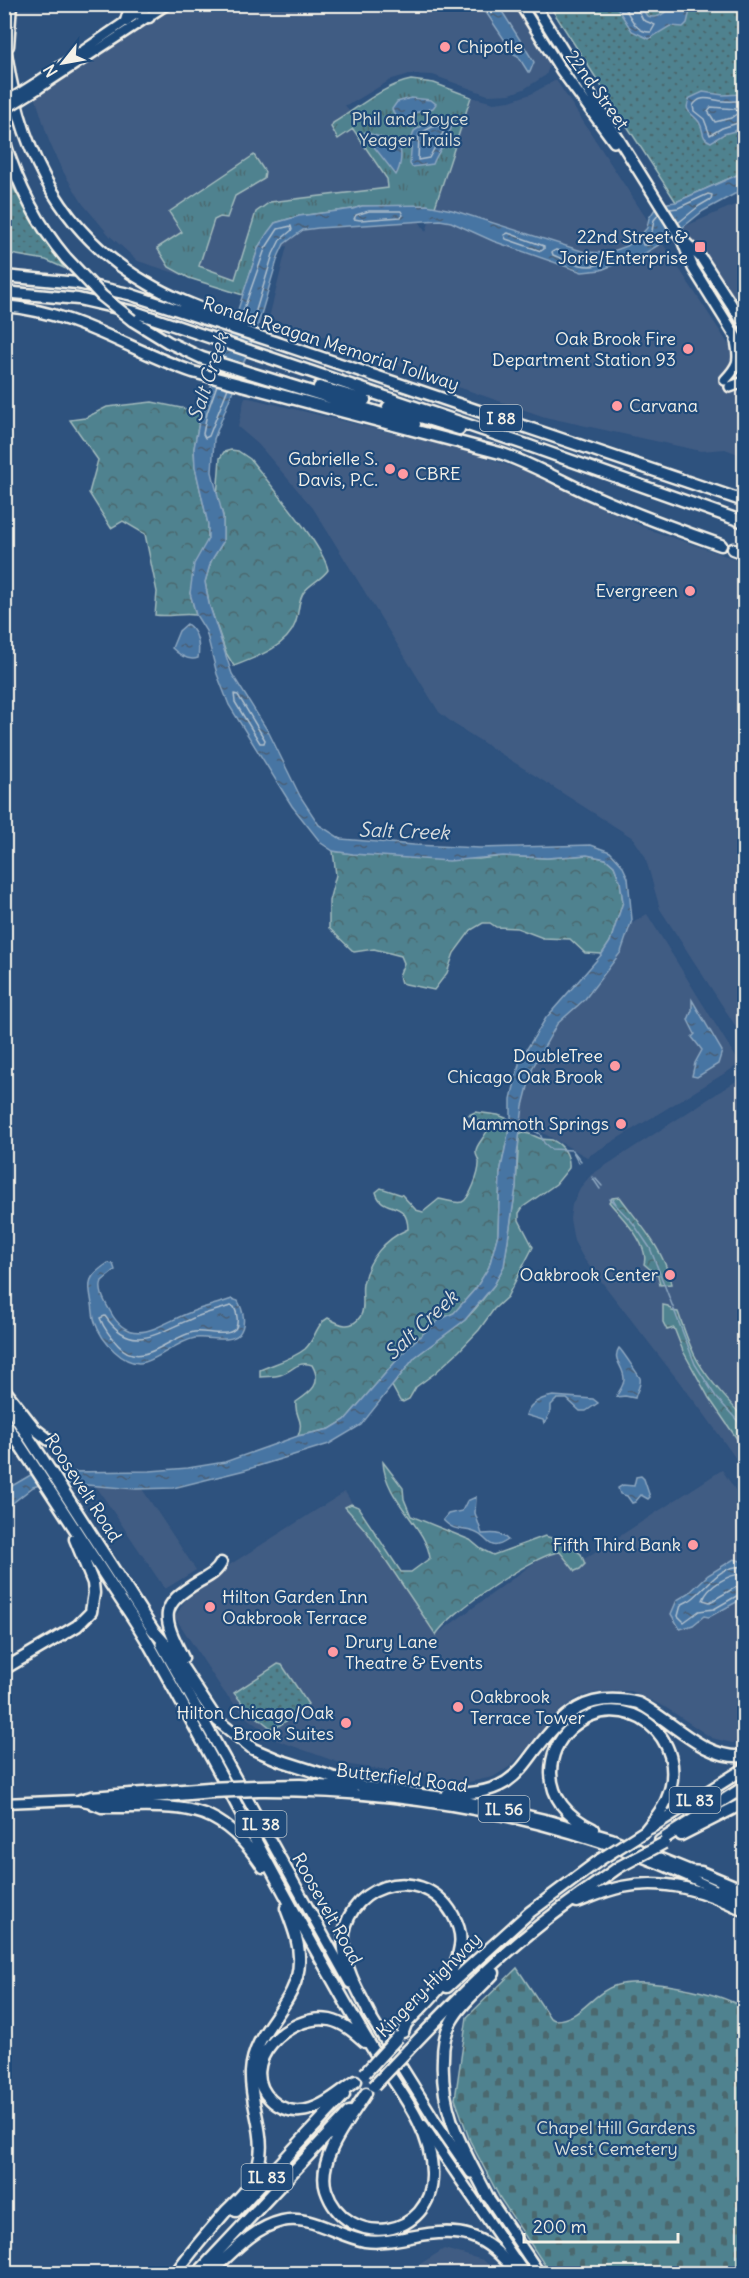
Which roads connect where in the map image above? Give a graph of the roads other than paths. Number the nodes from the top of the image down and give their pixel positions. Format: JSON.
{"nodes":[{"id":1,"x":10,"y":4,"type":"edge"},
{"id":2,"x":151,"y":4,"type":"edge"},
{"id":3,"x":168,"y":4,"type":"edge"},
{"id":4,"x":520,"y":4,"type":"edge"},
{"id":5,"x":534,"y":4,"type":"edge"},
{"id":6,"x":132,"y":7,"type":"edge"},
{"id":7,"x":149,"y":17,"type":"junction"},
{"id":8,"x":126,"y":21,"type":"joint"},
{"id":9,"x":4,"y":38,"type":"edge"},
{"id":10,"x":10,"y":76,"type":"junction"},
{"id":11,"x":36,"y":86,"type":"junction"},
{"id":12,"x":4,"y":103,"type":"edge"},
{"id":13,"x":4,"y":110,"type":"edge"},
{"id":14,"x":4,"y":140,"type":"edge"},
{"id":15,"x":651,"y":193,"type":"junction"},
{"id":16,"x":682,"y":240,"type":"junction"},
{"id":17,"x":4,"y":276,"type":"edge"},
{"id":18,"x":4,"y":292,"type":"edge"},
{"id":19,"x":4,"y":306,"type":"edge"},
{"id":20,"x":222,"y":321,"type":"junction"},
{"id":21,"x":744,"y":324,"type":"edge"},
{"id":22,"x":735,"y":336,"type":"junction"},
{"id":23,"x":744,"y":350,"type":"edge"},
{"id":24,"x":246,"y":372,"type":"junction"},
{"id":25,"x":744,"y":382,"type":"edge"},
{"id":26,"x":524,"y":444,"type":"junction"},
{"id":27,"x":500,"y":453,"type":"junction"},
{"id":28,"x":744,"y":501,"type":"edge"},
{"id":29,"x":744,"y":522,"type":"edge"},
{"id":30,"x":722,"y":545,"type":"dead end"},
{"id":31,"x":733,"y":549,"type":"dead end"},
{"id":32,"x":744,"y":553,"type":"edge"},
{"id":33,"x":4,"y":1389,"type":"edge"},
{"id":34,"x":4,"y":1399,"type":"edge"},
{"id":35,"x":4,"y":1420,"type":"edge"},
{"id":36,"x":49,"y":1440,"type":"dead end"},
{"id":37,"x":56,"y":1498,"type":"junction"},
{"id":38,"x":222,"y":1563,"type":"dead end"},
{"id":39,"x":153,"y":1630,"type":"junction"},
{"id":40,"x":4,"y":1669,"type":"edge"},
{"id":41,"x":207,"y":1707,"type":"junction"},
{"id":42,"x":744,"y":1756,"type":"edge"},
{"id":43,"x":744,"y":1769,"type":"edge"},
{"id":44,"x":363,"y":1787,"type":"junction"},
{"id":45,"x":744,"y":1787,"type":"edge"},
{"id":46,"x":256,"y":1788,"type":"junction"},
{"id":47,"x":211,"y":1790,"type":"junction"},
{"id":48,"x":395,"y":1791,"type":"junction"},
{"id":49,"x":76,"y":1800,"type":"junction"},
{"id":50,"x":4,"y":1803,"type":"edge"},
{"id":51,"x":92,"y":1803,"type":"junction"},
{"id":52,"x":744,"y":1803,"type":"edge"},
{"id":53,"x":645,"y":1831,"type":"junction"},
{"id":54,"x":611,"y":1839,"type":"junction"},
{"id":55,"x":662,"y":1842,"type":"junction"},
{"id":56,"x":690,"y":1871,"type":"junction"},
{"id":57,"x":744,"y":1890,"type":"edge"},
{"id":58,"x":284,"y":1894,"type":"junction"},
{"id":59,"x":744,"y":1898,"type":"edge"},
{"id":60,"x":744,"y":1904,"type":"edge"},
{"id":61,"x":565,"y":1906,"type":"junction"},
{"id":62,"x":744,"y":1910,"type":"edge"},
{"id":63,"x":507,"y":1952,"type":"junction"},
{"id":64,"x":371,"y":2017,"type":"junction"},
{"id":65,"x":401,"y":2035,"type":"junction"},
{"id":66,"x":373,"y":2050,"type":"junction"},
{"id":67,"x":356,"y":2081,"type":"junction"},
{"id":68,"x":370,"y":2090,"type":"junction"},
{"id":69,"x":410,"y":2106,"type":"junction"},
{"id":70,"x":488,"y":2197,"type":"junction"},
{"id":71,"x":176,"y":2274,"type":"edge"},
{"id":72,"x":197,"y":2274,"type":"edge"},
{"id":73,"x":208,"y":2274,"type":"edge"},
{"id":74,"x":517,"y":2274,"type":"edge"},
{"id":75,"x":525,"y":2274,"type":"edge"},
{"id":76,"x":540,"y":2274,"type":"edge"}],
"edges":[{"from":1,"to":10,"type":"highway"},
{"from":2,"to":6,"type":"main road"},
{"from":3,"to":7,"type":"main road"},
{"from":4,"to":15,"type":"main road","name":"22nd Street"},
{"from":5,"to":15,"type":"main road","name":"22nd Street"},
{"from":6,"to":7,"type":"highway"},
{"from":6,"to":8,"type":"highway"},
{"from":7,"to":11,"type":"main road"},
{"from":8,"to":11,"type":"main road"},
{"from":9,"to":10,"type":"highway"},
{"from":10,"to":20,"type":"highway"},
{"from":11,"to":12,"type":"main road","bridge":true},
{"from":11,"to":13,"type":"main road","bridge":true},
{"from":14,"to":24,"type":"highway","bridge":true},
{"from":15,"to":16,"type":"main road","name":"22nd Street"},
{"from":16,"to":21,"type":"main road","name":"22nd Street"},
{"from":16,"to":22,"type":"main road","name":"22nd Street"},
{"from":17,"to":20,"type":"highway","name":"Ronald Reagan Memorial Tollway"},
{"from":18,"to":26,"type":"highway","name":"Ronald Reagan Memorial Tollway","number":"I 88"},
{"from":19,"to":27,"type":"highway","number":"I 88"},
{"from":20,"to":28,"type":"highway","name":"Ronald Reagan Memorial Tollway","number":"I 88"},
{"from":22,"to":23,"type":"main road","name":"22nd Street"},
{"from":22,"to":25,"type":"main road"},
{"from":24,"to":26,"type":"highway"},
{"from":24,"to":27,"type":"highway"},
{"from":26,"to":29,"type":"highway","name":"Ronald Reagan Memorial Tollway","number":"I 88"},
{"from":27,"to":30,"type":"highway","number":"I 88"},
{"from":31,"to":32,"type":"highway"},
{"from":33,"to":36,"type":"highway"},
{"from":34,"to":39,"type":"highway","name":"Roosevelt Road","number":"IL 38"},
{"from":35,"to":37,"type":"highway","name":"Roosevelt Road","number":"IL 38"},
{"from":37,"to":40,"type":"highway"},
{"from":37,"to":58,"type":"highway","name":"Roosevelt Road","number":"IL 38"},
{"from":38,"to":41,"type":"highway"},
{"from":39,"to":41,"type":"highway"},
{"from":39,"to":64,"type":"main road","name":"Roosevelt Road","number":"IL 38"},
{"from":41,"to":44,"type":"highway"},
{"from":42,"to":48,"type":"highway"},
{"from":43,"to":53,"type":"highway","name":"Kingery Highway","number":"IL 83"},
{"from":44,"to":46,"type":"main road","name":"Butterfield Road","number":"IL 56"},
{"from":44,"to":48,"type":"highway","name":"Butterfield Road","number":"IL 56"},
{"from":45,"to":55,"type":"highway","number":"IL 83"},
{"from":46,"to":47,"type":"main road","name":"Butterfield Road","number":"IL 56","bridge":true},
{"from":46,"to":60,"type":"main road","name":"Butterfield Road","number":"IL 56"},
{"from":47,"to":49,"type":"main road","name":"Butterfield Road","number":"IL 56"},
{"from":47,"to":51,"type":"main road","name":"Butterfield Road","number":"IL 56"},
{"from":48,"to":54,"type":"highway","name":"Butterfield Road","number":"IL 56"},
{"from":49,"to":50,"type":"main road","name":"Butterfield Road","number":"IL 56"},
{"from":49,"to":51,"type":"main road","name":"Butterfield Road","number":"IL 56"},
{"from":51,"to":58,"type":"highway"},
{"from":52,"to":55,"type":"highway"},
{"from":53,"to":54,"type":"highway"},
{"from":53,"to":65,"type":"highway","name":"Kingery Highway","number":"IL 83","bridge":true},
{"from":54,"to":56,"type":"highway","name":"Butterfield Road","number":"IL 56"},
{"from":55,"to":61,"type":"highway","name":"Kingery Highway","number":"IL 83","bridge":true},
{"from":56,"to":57,"type":"highway"},
{"from":56,"to":59,"type":"main road","name":"Butterfield Road","number":"IL 56"},
{"from":58,"to":66,"type":"highway","name":"Roosevelt Road","number":"IL 38"},
{"from":58,"to":71,"type":"highway"},
{"from":61,"to":62,"type":"highway"},
{"from":61,"to":63,"type":"highway","name":"Kingery Highway","number":"IL 83"},
{"from":63,"to":68,"type":"highway","name":"Kingery Highway","number":"IL 83","bridge":true},
{"from":63,"to":70,"type":"highway"},
{"from":64,"to":65,"type":"highway"},
{"from":64,"to":70,"type":"main road","name":"Roosevelt Road","number":"IL 38"},
{"from":65,"to":67,"type":"highway","name":"Kingery Highway","number":"IL 83","bridge":true},
{"from":66,"to":67,"type":"highway"},
{"from":66,"to":69,"type":"highway","name":"Roosevelt Road","number":"IL 38"},
{"from":67,"to":71,"type":"highway","name":"Kingery Highway","number":"IL 83"},
{"from":68,"to":69,"type":"highway"},
{"from":68,"to":72,"type":"highway","name":"Kingery Highway","number":"IL 83"},
{"from":69,"to":75,"type":"main road","name":"Roosevelt Road","number":"IL 38"},
{"from":70,"to":76,"type":"main road","name":"Roosevelt Road","number":"IL 38"},
{"from":73,"to":74,"type":"highway"}]}
